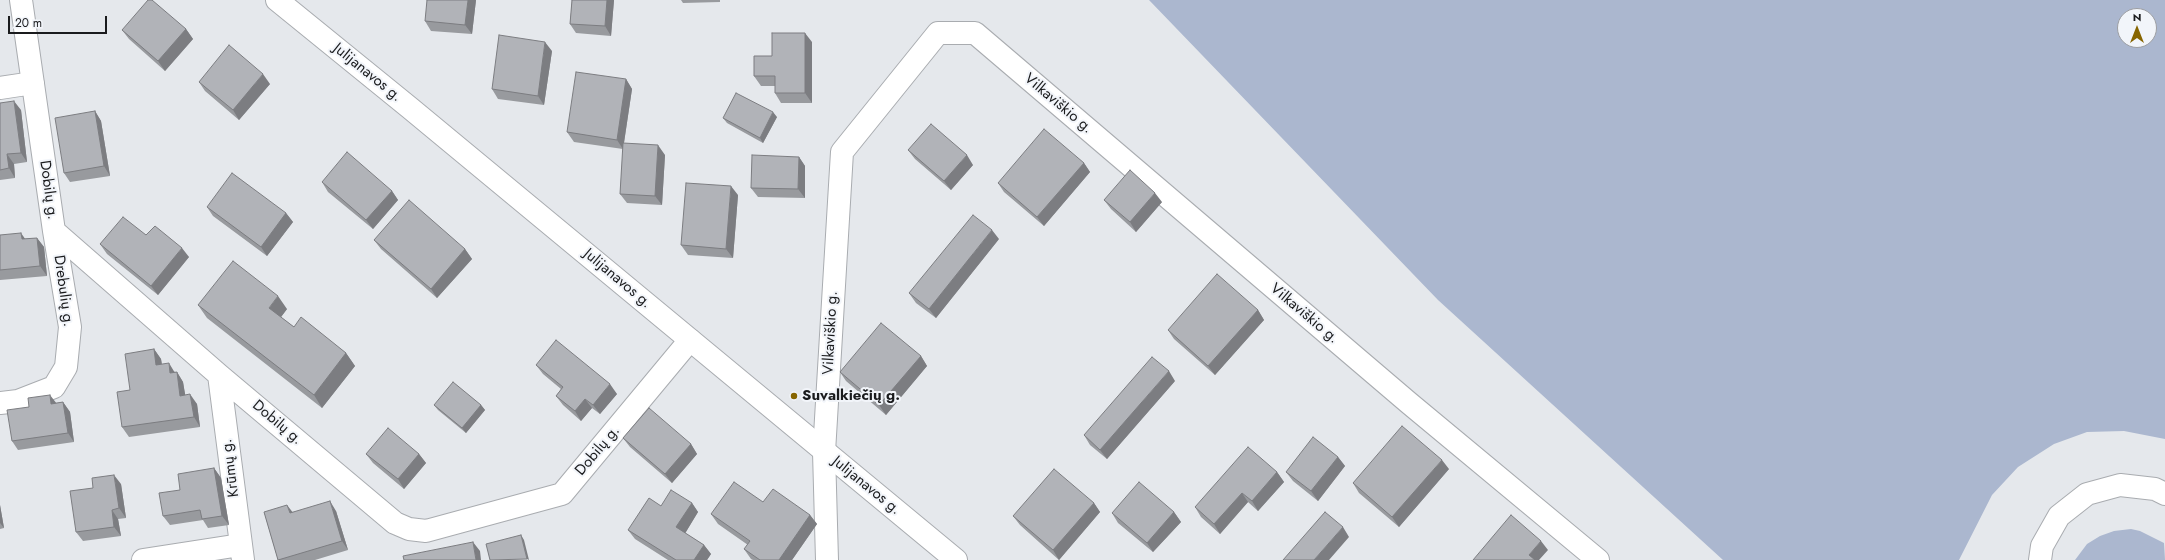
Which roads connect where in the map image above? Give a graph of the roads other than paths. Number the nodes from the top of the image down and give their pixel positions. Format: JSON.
{"nodes":[{"id":1,"x":21,"y":0,"type":"edge"},
{"id":2,"x":277,"y":0,"type":"edge"},
{"id":3,"x":33,"y":83,"type":"junction"},
{"id":4,"x":0,"y":88,"type":"edge"},
{"id":5,"x":54,"y":231,"type":"junction"},
{"id":6,"x":690,"y":340,"type":"junction"},
{"id":7,"x":220,"y":375,"type":"junction"},
{"id":8,"x":0,"y":403,"type":"edge"},
{"id":9,"x":824,"y":452,"type":"junction"},
{"id":10,"x":2165,"y":494,"type":"edge"},
{"id":11,"x":241,"y":552,"type":"edge"},
{"id":12,"x":143,"y":560,"type":"edge"},
{"id":13,"x":827,"y":560,"type":"edge"},
{"id":14,"x":956,"y":560,"type":"edge"},
{"id":15,"x":1598,"y":560,"type":"edge"},
{"id":16,"x":2040,"y":560,"type":"edge"}],
"edges":[{"from":1,"to":3,"type":"street","name":"Dobilų g."},
{"from":2,"to":6,"type":"street","name":"Julijanavos g."},
{"from":3,"to":4,"type":"street"},
{"from":3,"to":5,"type":"street","name":"Dobilų g."},
{"from":5,"to":7,"type":"street","name":"Dobilų g."},
{"from":5,"to":8,"type":"street","name":"Drebulių g."},
{"from":6,"to":7,"type":"street","name":"Dobilų g."},
{"from":6,"to":9,"type":"street","name":"Julijanavos g."},
{"from":7,"to":11,"type":"street","name":"Krūmų g."},
{"from":9,"to":13,"type":"street","name":"Vilkaviškio g."},
{"from":9,"to":14,"type":"street","name":"Julijanavos g."},
{"from":9,"to":15,"type":"street","name":"Vilkaviškio g."},
{"from":10,"to":16,"type":"street"},
{"from":11,"to":12,"type":"street"}]}
